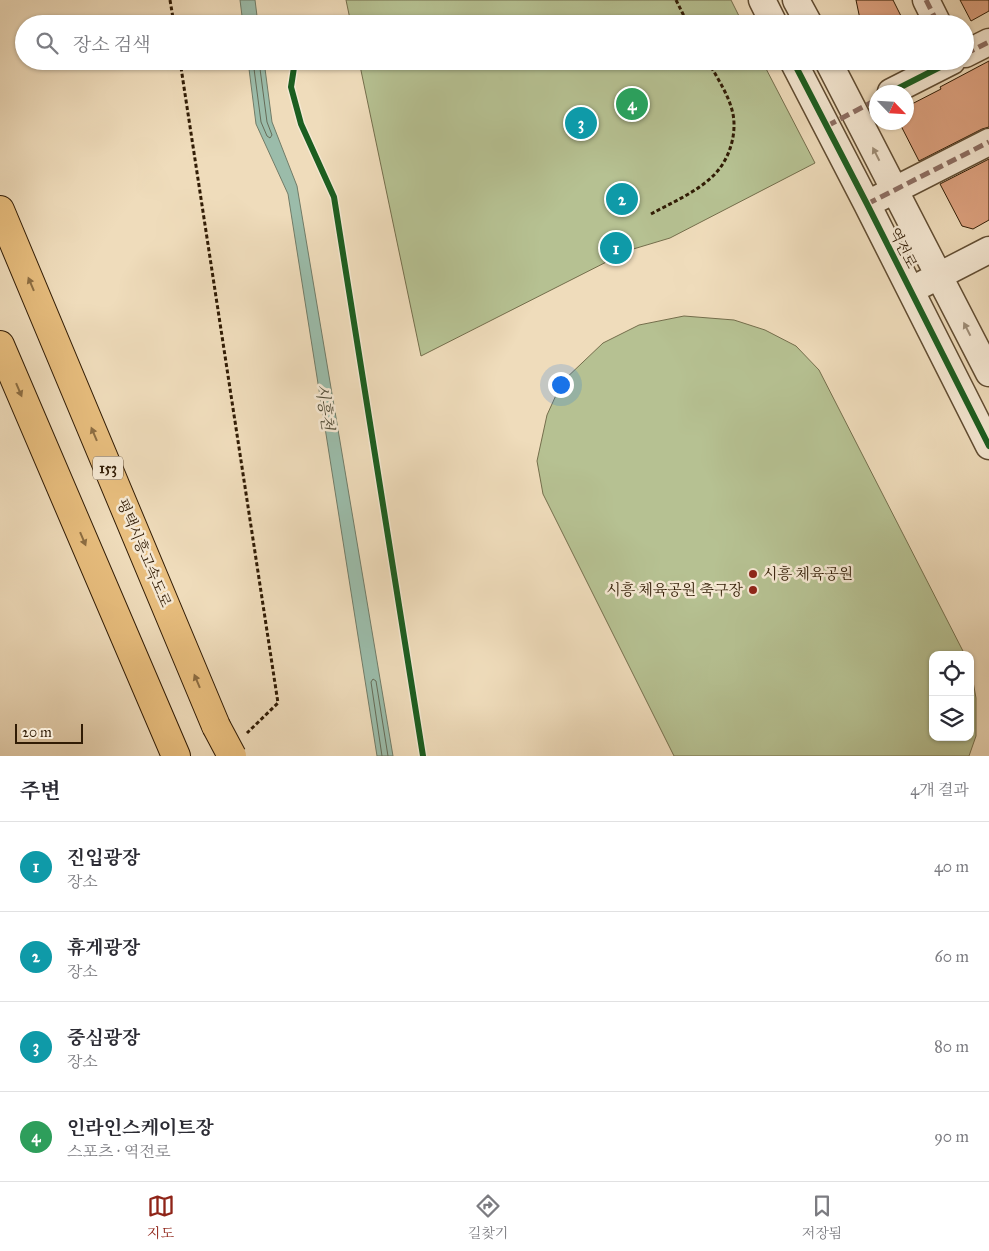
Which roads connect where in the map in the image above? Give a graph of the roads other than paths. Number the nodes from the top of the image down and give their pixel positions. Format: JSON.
{"nodes":[{"id":1,"x":762,"y":0,"type":"edge"},
{"id":2,"x":796,"y":0,"type":"edge"},
{"id":3,"x":926,"y":0,"type":"edge"},
{"id":4,"x":770,"y":15,"type":"edge"},
{"id":5,"x":804,"y":15,"type":"edge"},
{"id":6,"x":934,"y":15,"type":"edge"},
{"id":7,"x":989,"y":42,"type":"edge"},
{"id":8,"x":974,"y":50,"type":"edge"},
{"id":9,"x":799,"y":70,"type":"edge"},
{"id":10,"x":835,"y":70,"type":"edge"},
{"id":11,"x":934,"y":70,"type":"edge"},
{"id":12,"x":905,"y":85,"type":"edge"},
{"id":13,"x":865,"y":106,"type":"edge"},
{"id":14,"x":827,"y":126,"type":"junction"},
{"id":15,"x":989,"y":142,"type":"edge"},
{"id":16,"x":894,"y":190,"type":"junction"},
{"id":17,"x":867,"y":204,"type":"junction"},
{"id":18,"x":0,"y":210,"type":"edge"},
{"id":19,"x":989,"y":250,"type":"edge"},
{"id":20,"x":939,"y":276,"type":"junction"},
{"id":21,"x":911,"y":290,"type":"junction"},
{"id":22,"x":0,"y":345,"type":"edge"},
{"id":23,"x":989,"y":373,"type":"edge"},
{"id":24,"x":989,"y":446,"type":"edge"},
{"id":25,"x":238,"y":746,"type":"edge"},
{"id":26,"x":174,"y":751,"type":"edge"}],
"edges":[{"from":1,"to":4,"type":"street"},
{"from":2,"to":5,"type":"street"},
{"from":3,"to":6,"type":"street"},
{"from":7,"to":8,"type":"street"},
{"from":9,"to":14,"type":"street","name":"역전로"},
{"from":10,"to":13,"type":"street","name":"역전로"},
{"from":11,"to":12,"type":"street"},
{"from":13,"to":14,"type":"street"},
{"from":16,"to":13,"type":"street","name":"역전로","one_way":true},
{"from":14,"to":17,"type":"street","name":"역전로"},
{"from":15,"to":16,"type":"street"},
{"from":16,"to":17,"type":"street"},
{"from":16,"to":20,"type":"street","name":"역전로"},
{"from":17,"to":21,"type":"street","name":"역전로"},
{"from":25,"to":18,"type":"highway","name":"평택시흥고속도로","number":"153","one_way":true,"bridge":true},
{"from":19,"to":20,"type":"street"},
{"from":20,"to":21,"type":"street"},
{"from":23,"to":20,"type":"street","name":"역전로","one_way":true},
{"from":21,"to":24,"type":"street","name":"역전로"},
{"from":22,"to":26,"type":"highway","one_way":true}]}
